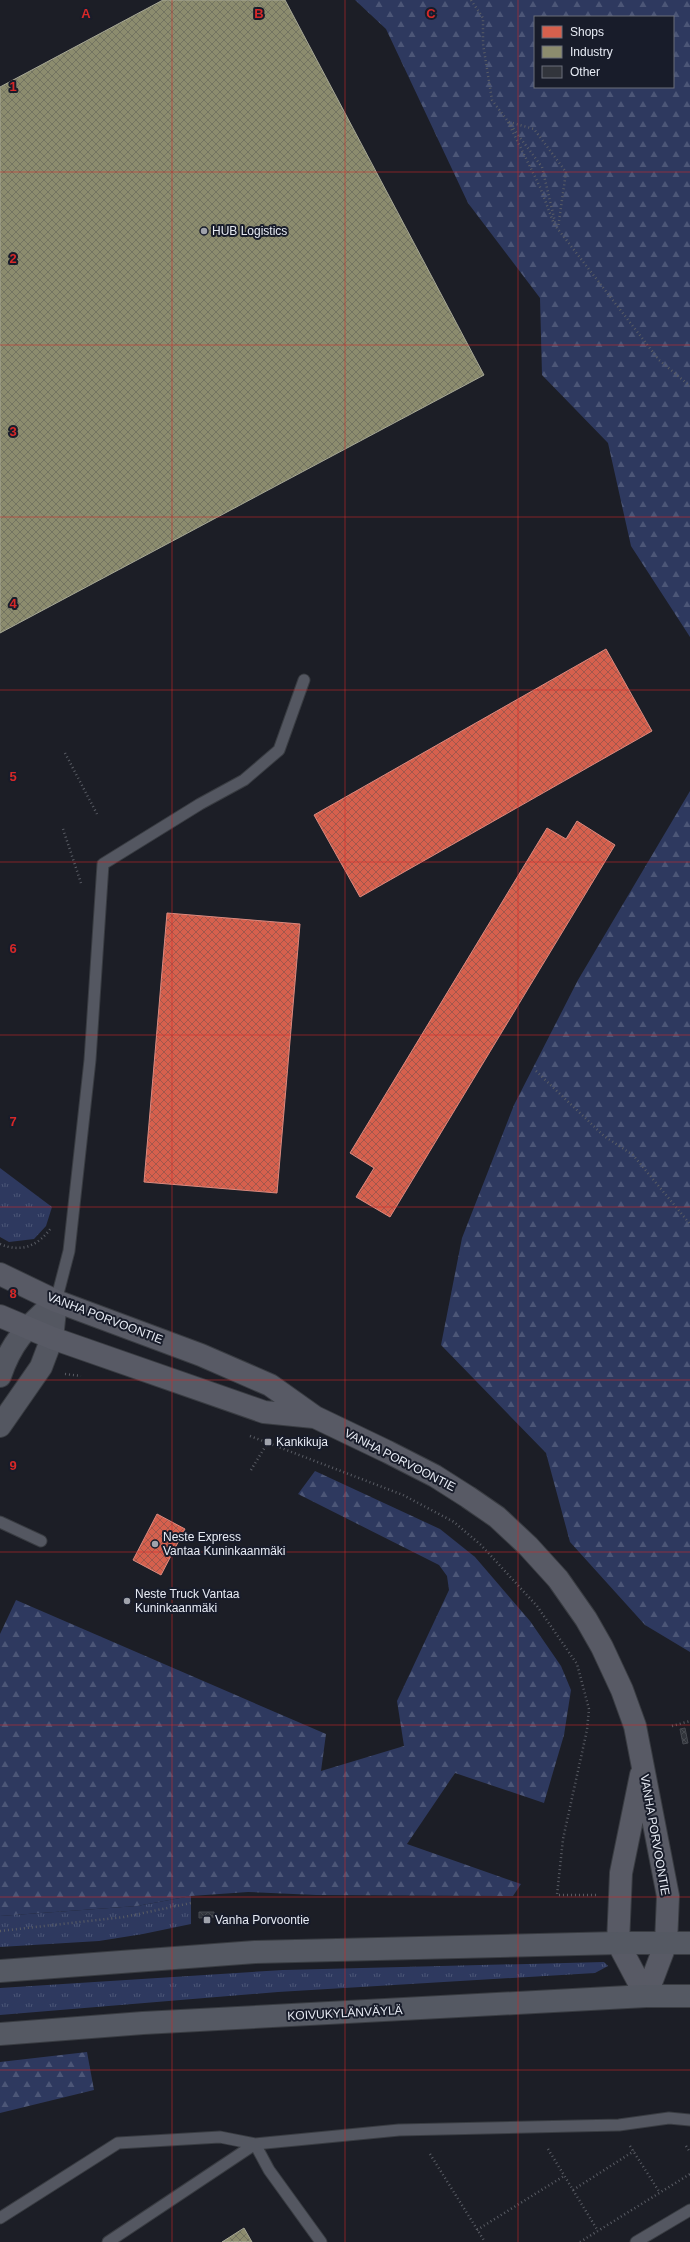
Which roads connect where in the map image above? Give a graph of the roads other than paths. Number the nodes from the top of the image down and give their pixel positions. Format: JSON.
{"nodes":[{"id":1,"x":304,"y":680,"type":"dead end"},
{"id":2,"x":0,"y":1274,"type":"edge"},
{"id":3,"x":56,"y":1301,"type":"junction"},
{"id":4,"x":0,"y":1316,"type":"edge"},
{"id":5,"x":27,"y":1327,"type":"junction"},
{"id":6,"x":52,"y":1338,"type":"junction"},
{"id":7,"x":0,"y":1376,"type":"edge"},
{"id":8,"x":315,"y":1418,"type":"junction"},
{"id":9,"x":0,"y":1426,"type":"edge"},
{"id":10,"x":0,"y":1522,"type":"edge"},
{"id":11,"x":41,"y":1541,"type":"dead end"},
{"id":12,"x":643,"y":1766,"type":"junction"},
{"id":13,"x":618,"y":1943,"type":"junction"},
{"id":14,"x":666,"y":1943,"type":"junction"},
{"id":15,"x":690,"y":1943,"type":"edge"},
{"id":16,"x":0,"y":1971,"type":"edge"},
{"id":17,"x":646,"y":1996,"type":"junction"},
{"id":18,"x":690,"y":1996,"type":"edge"},
{"id":19,"x":0,"y":2034,"type":"edge"},
{"id":20,"x":690,"y":2120,"type":"edge"},
{"id":21,"x":254,"y":2144,"type":"junction"},
{"id":22,"x":690,"y":2210,"type":"edge"},
{"id":23,"x":0,"y":2218,"type":"edge"},
{"id":24,"x":108,"y":2242,"type":"edge"},
{"id":25,"x":321,"y":2242,"type":"edge"},
{"id":26,"x":636,"y":2242,"type":"edge"}],
"edges":[{"from":1,"to":3,"type":"lane"},
{"from":2,"to":3,"type":"main road","name":"VANHA PORVOONTIE"},
{"from":3,"to":5,"type":"street"},
{"from":3,"to":6,"type":"street"},
{"from":3,"to":8,"type":"main road","name":"VANHA PORVOONTIE"},
{"from":4,"to":5,"type":"main road","name":"VANHA PORVOONTIE"},
{"from":5,"to":6,"type":"main road","name":"VANHA PORVOONTIE"},
{"from":5,"to":7,"type":"street"},
{"from":6,"to":8,"type":"main road","name":"VANHA PORVOONTIE"},
{"from":6,"to":9,"type":"street"},
{"from":8,"to":12,"type":"main road","name":"VANHA PORVOONTIE"},
{"from":10,"to":11,"type":"lane"},
{"from":12,"to":13,"type":"main road","name":"VANHA PORVOONTIE"},
{"from":12,"to":14,"type":"main road","name":"VANHA PORVOONTIE"},
{"from":13,"to":14,"type":"main road"},
{"from":13,"to":16,"type":"main road"},
{"from":13,"to":17,"type":"main road"},
{"from":14,"to":15,"type":"main road"},
{"from":14,"to":17,"type":"main road","name":"VANHA PORVOONTIE"},
{"from":17,"to":18,"type":"main road","name":"KOIVUKYLÄNVÄYLÄ"},
{"from":17,"to":19,"type":"main road","name":"KOIVUKYLÄNVÄYLÄ"},
{"from":20,"to":21,"type":"lane"},
{"from":21,"to":23,"type":"lane"},
{"from":21,"to":24,"type":"lane"},
{"from":21,"to":25,"type":"lane"},
{"from":22,"to":26,"type":"lane"}]}
